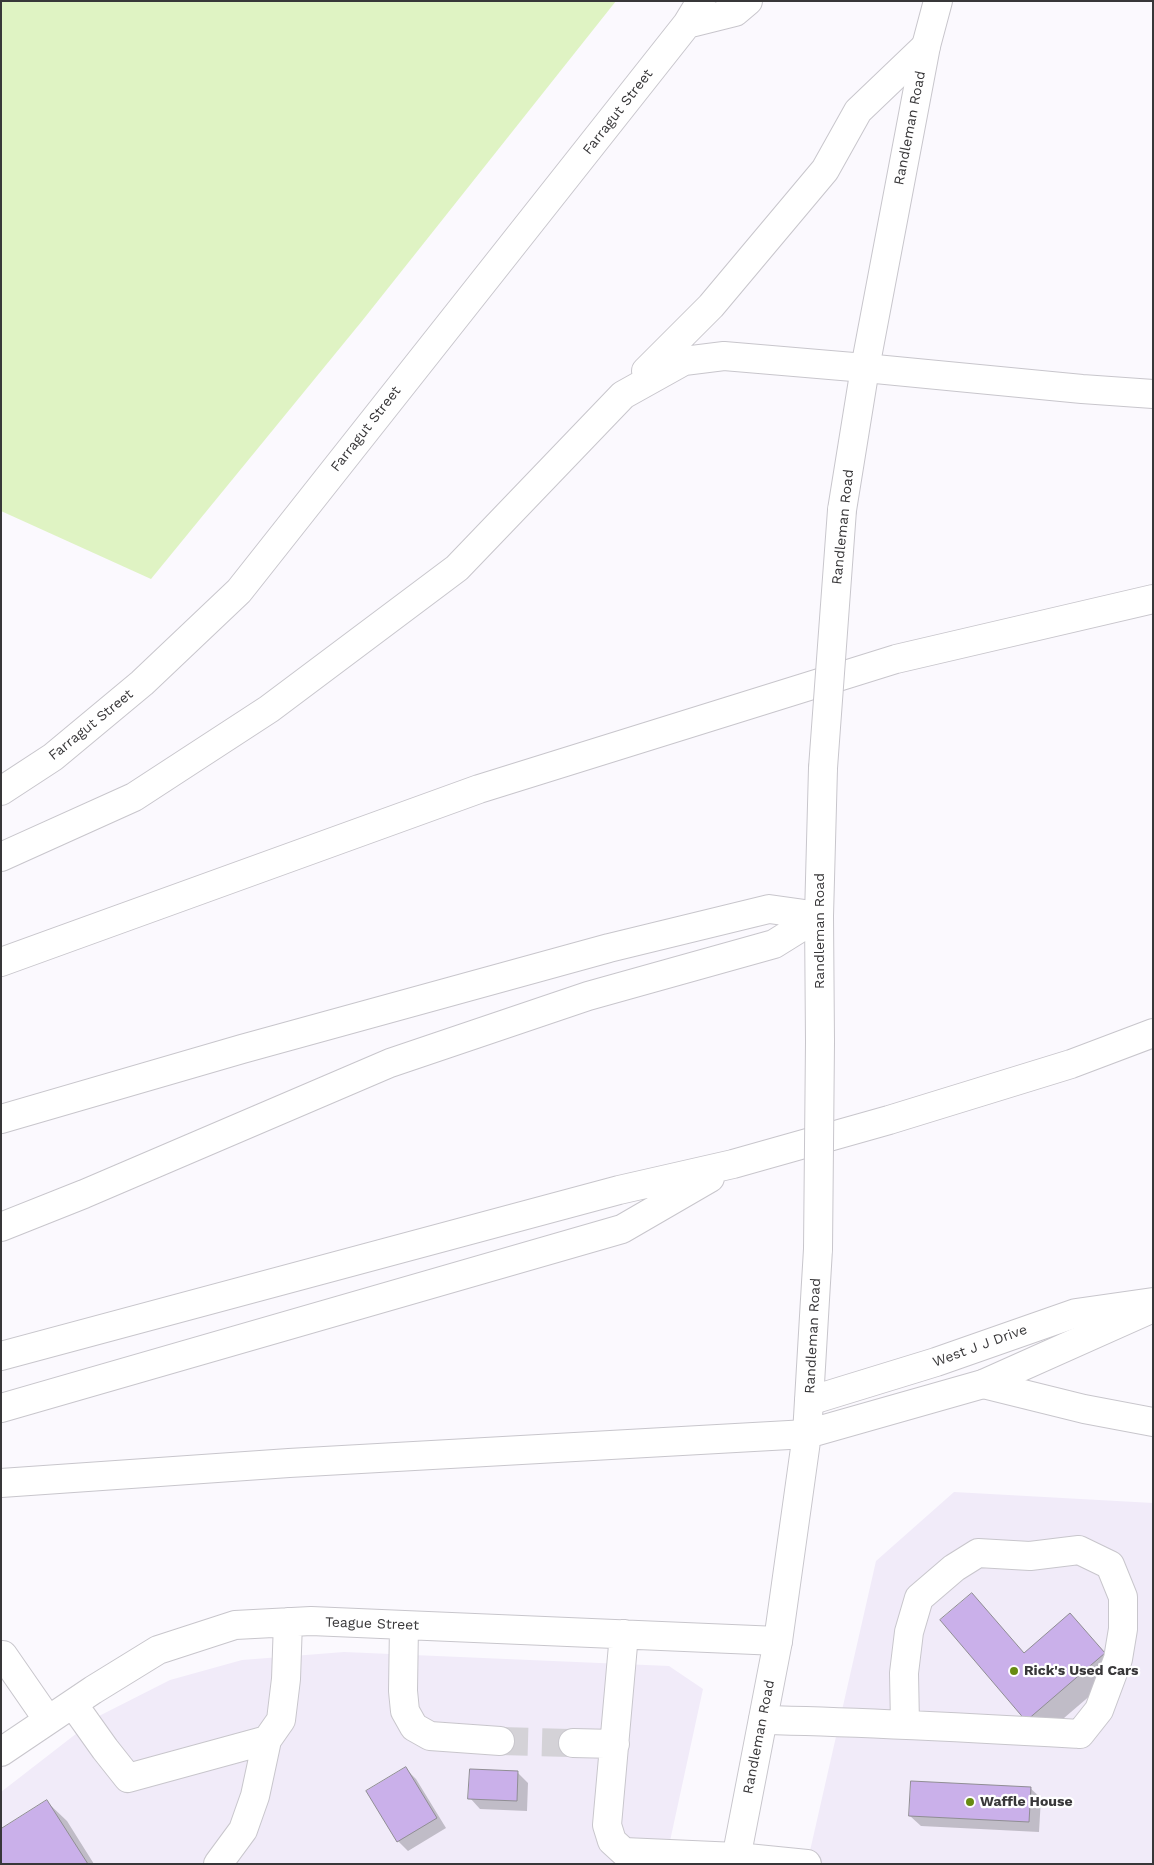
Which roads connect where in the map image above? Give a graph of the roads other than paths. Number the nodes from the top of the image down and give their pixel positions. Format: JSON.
{"nodes":[{"id":1,"x":701,"y":1,"type":"edge"},
{"id":2,"x":748,"y":1,"type":"edge"},
{"id":3,"x":938,"y":1,"type":"edge"},
{"id":4,"x":687,"y":24,"type":"junction"},
{"id":5,"x":926,"y":46,"type":"junction"},
{"id":6,"x":865,"y":368,"type":"junction"},
{"id":7,"x":623,"y":394,"type":"junction"},
{"id":8,"x":1153,"y":394,"type":"edge"},
{"id":9,"x":1153,"y":599,"type":"edge"},
{"id":10,"x":1,"y":791,"type":"edge"},
{"id":11,"x":1,"y":857,"type":"edge"},
{"id":12,"x":819,"y":916,"type":"junction"},
{"id":13,"x":1,"y":962,"type":"edge"},
{"id":14,"x":1153,"y":1033,"type":"edge"},
{"id":15,"x":1,"y":1119,"type":"edge"},
{"id":16,"x":733,"y":1164,"type":"junction"},
{"id":17,"x":1,"y":1227,"type":"edge"},
{"id":18,"x":1153,"y":1302,"type":"edge"},
{"id":19,"x":1153,"y":1308,"type":"edge"},
{"id":20,"x":1,"y":1356,"type":"edge"},
{"id":21,"x":982,"y":1384,"type":"junction"},
{"id":22,"x":809,"y":1401,"type":"junction"},
{"id":23,"x":1,"y":1408,"type":"edge"},
{"id":24,"x":1153,"y":1422,"type":"edge"},
{"id":25,"x":807,"y":1434,"type":"junction"},
{"id":26,"x":1,"y":1483,"type":"edge"},
{"id":27,"x":288,"y":1622,"type":"junction"},
{"id":28,"x":404,"y":1625,"type":"junction"},
{"id":29,"x":624,"y":1634,"type":"junction"},
{"id":30,"x":778,"y":1641,"type":"junction"},
{"id":31,"x":2,"y":1654,"type":"edge"},
{"id":32,"x":73,"y":1704,"type":"junction"},
{"id":33,"x":48,"y":1720,"type":"junction"},
{"id":34,"x":763,"y":1720,"type":"junction"},
{"id":35,"x":905,"y":1724,"type":"junction"},
{"id":36,"x":266,"y":1740,"type":"junction"},
{"id":37,"x":500,"y":1741,"type":"tunnel mouth"},
{"id":38,"x":573,"y":1743,"type":"tunnel mouth"},
{"id":39,"x":615,"y":1744,"type":"junction"},
{"id":40,"x":1,"y":1752,"type":"edge"},
{"id":41,"x":736,"y":1860,"type":"edge"},
{"id":42,"x":218,"y":1864,"type":"edge"},
{"id":43,"x":807,"y":1864,"type":"edge"}],
"edges":[{"from":1,"to":4,"type":"main road","name":"Farragut Street"},
{"from":2,"to":4,"type":"main road"},
{"from":3,"to":5,"type":"main road","name":"Randleman Road"},
{"from":4,"to":10,"type":"main road","name":"Farragut Street"},
{"from":5,"to":6,"type":"main road","name":"Randleman Road"},
{"from":5,"to":7,"type":"main road"},
{"from":6,"to":7,"type":"main road"},
{"from":6,"to":8,"type":"main road"},
{"from":6,"to":12,"type":"main road","name":"Randleman Road","bridge":true},
{"from":7,"to":11,"type":"main road"},
{"from":9,"to":13,"type":"main road"},
{"from":12,"to":15,"type":"main road"},
{"from":12,"to":17,"type":"main road"},
{"from":12,"to":22,"type":"main road","name":"Randleman Road","bridge":true},
{"from":14,"to":16,"type":"main road"},
{"from":16,"to":20,"type":"main road"},
{"from":16,"to":23,"type":"main road"},
{"from":18,"to":22,"type":"main road","name":"West J J Drive"},
{"from":19,"to":21,"type":"main road"},
{"from":21,"to":24,"type":"main road"},
{"from":21,"to":25,"type":"main road"},
{"from":22,"to":25,"type":"main road","name":"Randleman Road"},
{"from":25,"to":26,"type":"main road"},
{"from":25,"to":30,"type":"main road","name":"Randleman Road"},
{"from":27,"to":28,"type":"main road","name":"Teague Street"},
{"from":27,"to":32,"type":"main road","name":"Teague Street"},
{"from":27,"to":36,"type":"main road"},
{"from":28,"to":29,"type":"main road","name":"Teague Street"},
{"from":28,"to":37,"type":"main road"},
{"from":29,"to":30,"type":"main road","name":"Teague Street"},
{"from":29,"to":39,"type":"main road"},
{"from":30,"to":34,"type":"main road","name":"Randleman Road"},
{"from":31,"to":33,"type":"main road"},
{"from":32,"to":33,"type":"main road","name":"Teague Street"},
{"from":32,"to":36,"type":"main road"},
{"from":33,"to":40,"type":"main road","name":"Teague Street"},
{"from":34,"to":35,"type":"main road"},
{"from":34,"to":41,"type":"main road","name":"Randleman Road"},
{"from":35,"to":35,"type":"main road"},
{"from":36,"to":42,"type":"main road"},
{"from":38,"to":39,"type":"main road"},
{"from":39,"to":41,"type":"main road"},
{"from":41,"to":43,"type":"main road"}]}
